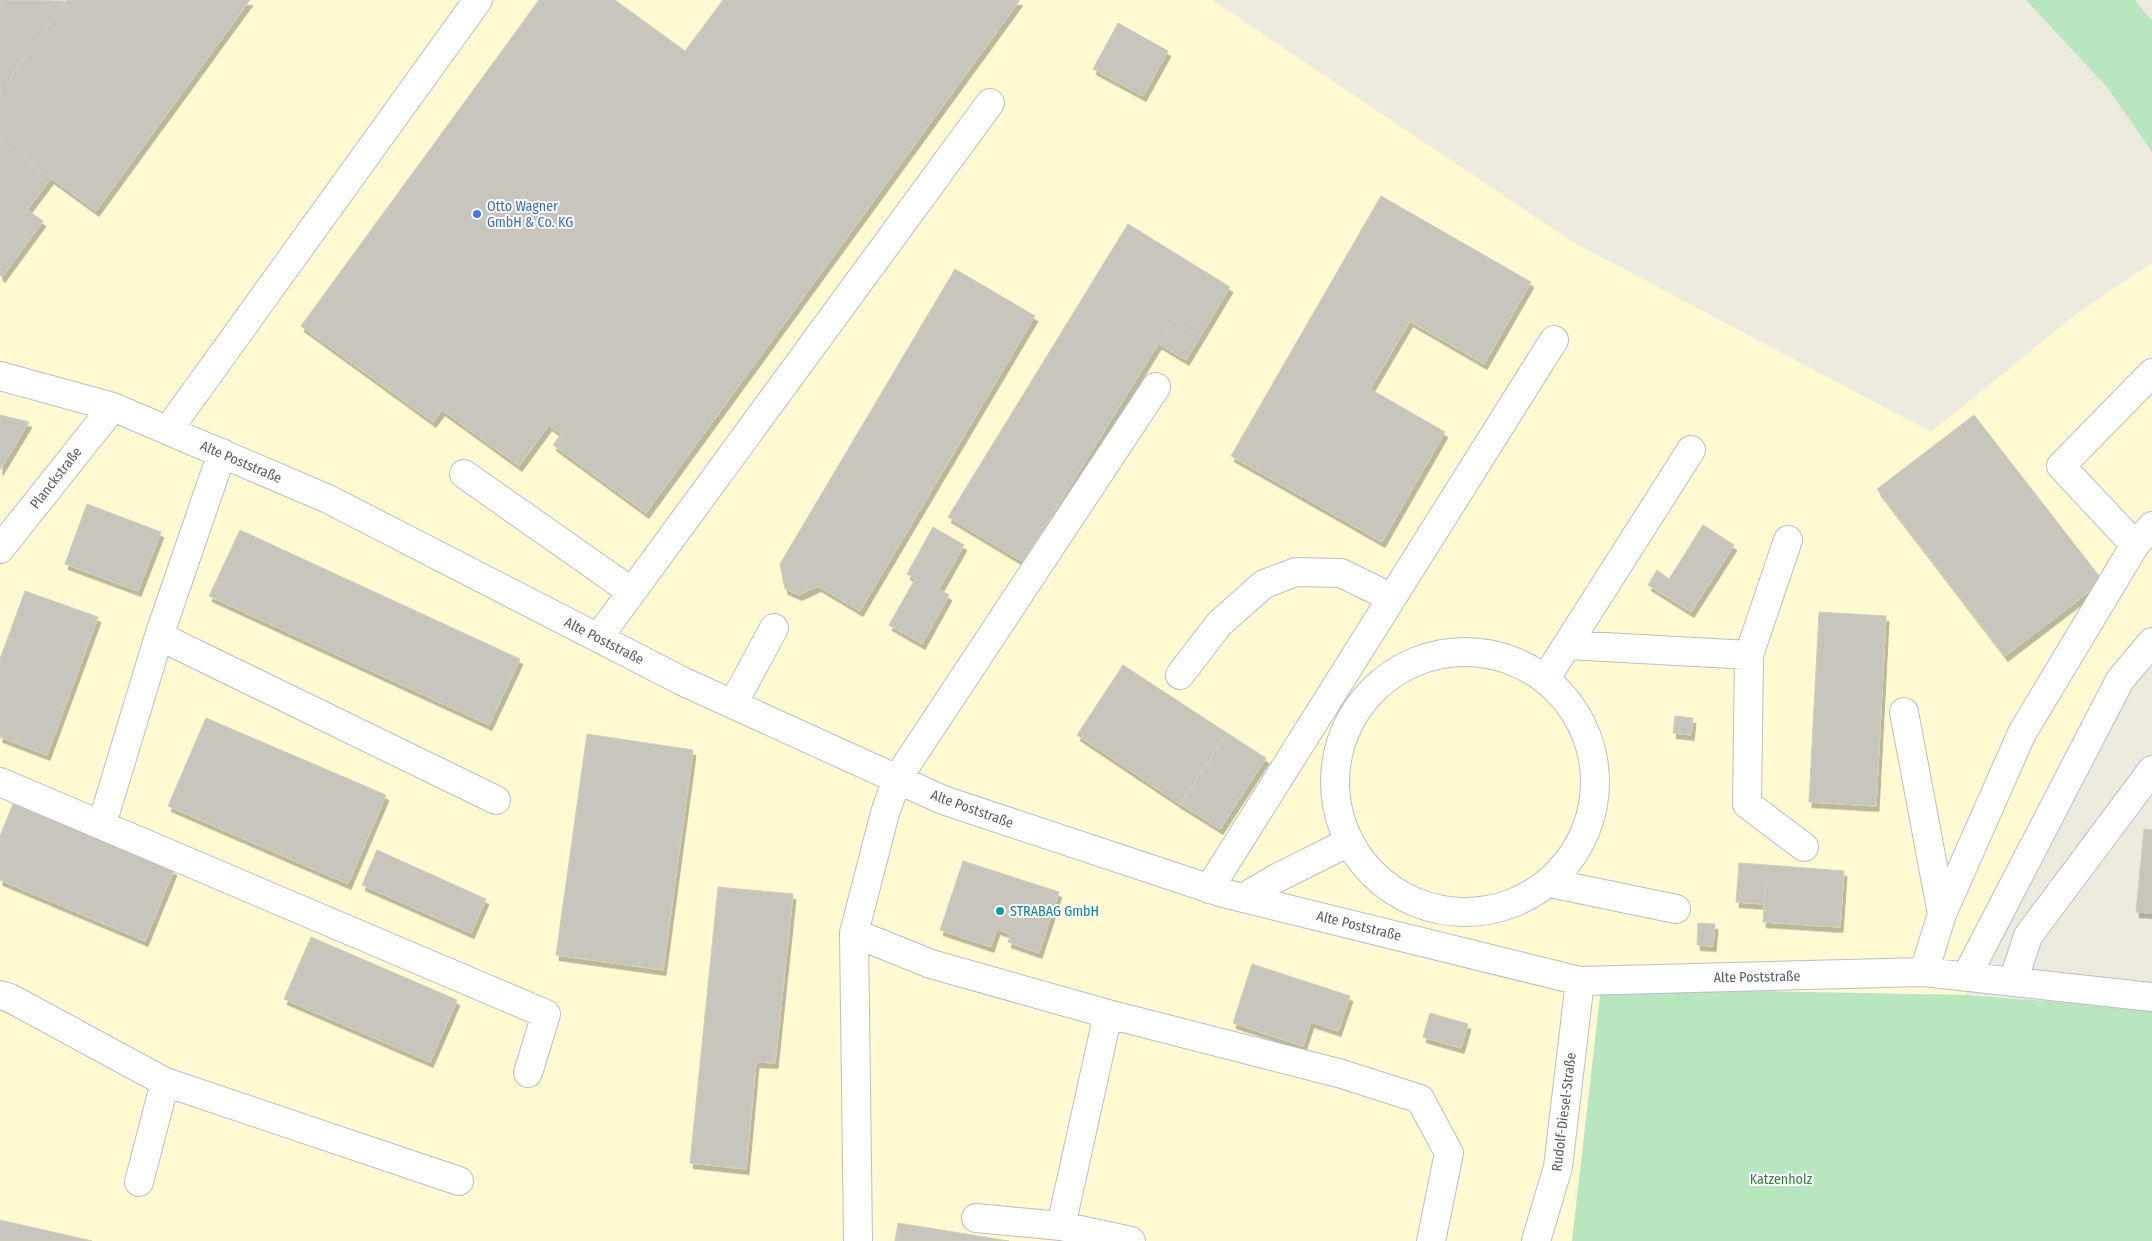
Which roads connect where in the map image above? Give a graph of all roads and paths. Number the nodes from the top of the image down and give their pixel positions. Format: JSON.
{"nodes":[{"id":1,"x":478,"y":0,"type":"edge"},
{"id":2,"x":990,"y":103,"type":"dead end"},
{"id":3,"x":1554,"y":340,"type":"dead end"},
{"id":4,"x":2152,"y":373,"type":"edge"},
{"id":5,"x":0,"y":376,"type":"edge"},
{"id":6,"x":1156,"y":387,"type":"dead end"},
{"id":7,"x":113,"y":407,"type":"junction"},
{"id":8,"x":168,"y":430,"type":"junction"},
{"id":9,"x":1691,"y":450,"type":"dead end"},
{"id":10,"x":222,"y":453,"type":"junction"},
{"id":11,"x":464,"y":474,"type":"dead end"},
{"id":12,"x":2143,"y":536,"type":"edge"},
{"id":13,"x":1788,"y":540,"type":"dead end"},
{"id":14,"x":0,"y":549,"type":"edge"},
{"id":15,"x":632,"y":592,"type":"junction"},
{"id":16,"x":1392,"y":598,"type":"junction"},
{"id":17,"x":774,"y":628,"type":"dead end"},
{"id":18,"x":159,"y":636,"type":"junction"},
{"id":19,"x":598,"y":638,"type":"junction"},
{"id":20,"x":2152,"y":642,"type":"edge"},
{"id":21,"x":1568,"y":645,"type":"junction"},
{"id":22,"x":1749,"y":655,"type":"junction"},
{"id":23,"x":1180,"y":675,"type":"dead end"},
{"id":24,"x":1546,"y":678,"type":"junction"},
{"id":25,"x":733,"y":704,"type":"junction"},
{"id":26,"x":1904,"y":712,"type":"dead end"},
{"id":27,"x":2152,"y":770,"type":"edge"},
{"id":28,"x":898,"y":779,"type":"junction"},
{"id":29,"x":0,"y":782,"type":"edge"},
{"id":30,"x":496,"y":800,"type":"dead end"},
{"id":31,"x":2125,"y":806,"type":"junction"},
{"id":32,"x":2152,"y":807,"type":"edge"},
{"id":33,"x":102,"y":824,"type":"junction"},
{"id":34,"x":1347,"y":843,"type":"junction"},
{"id":35,"x":1804,"y":846,"type":"dead end"},
{"id":36,"x":1550,"y":883,"type":"junction"},
{"id":37,"x":1209,"y":889,"type":"junction"},
{"id":38,"x":1243,"y":898,"type":"junction"},
{"id":39,"x":1676,"y":909,"type":"dead end"},
{"id":40,"x":1942,"y":914,"type":"junction"},
{"id":41,"x":854,"y":933,"type":"junction"},
{"id":42,"x":1924,"y":972,"type":"junction"},
{"id":43,"x":1966,"y":977,"type":"junction"},
{"id":44,"x":1580,"y":981,"type":"junction"},
{"id":45,"x":2013,"y":982,"type":"junction"},
{"id":46,"x":0,"y":995,"type":"edge"},
{"id":47,"x":2152,"y":997,"type":"edge"},
{"id":48,"x":1108,"y":1014,"type":"junction"},
{"id":49,"x":528,"y":1073,"type":"dead end"},
{"id":50,"x":165,"y":1082,"type":"junction"},
{"id":51,"x":459,"y":1181,"type":"dead end"},
{"id":52,"x":139,"y":1182,"type":"dead end"},
{"id":53,"x":976,"y":1218,"type":"dead end"},
{"id":54,"x":1062,"y":1226,"type":"junction"},
{"id":55,"x":858,"y":1241,"type":"edge"},
{"id":56,"x":1131,"y":1241,"type":"edge"},
{"id":57,"x":1431,"y":1241,"type":"edge"},
{"id":58,"x":1536,"y":1241,"type":"edge"}],
"edges":[{"from":1,"to":8,"type":"street"},
{"from":2,"to":15,"type":"street"},
{"from":3,"to":16,"type":"street"},
{"from":4,"to":12,"type":"street"},
{"from":5,"to":7,"type":"street","name":"Alte Poststraße"},
{"from":6,"to":28,"type":"street"},
{"from":7,"to":8,"type":"street","name":"Alte Poststraße"},
{"from":7,"to":14,"type":"street","name":"Planckstraße"},
{"from":8,"to":10,"type":"street","name":"Alte Poststraße"},
{"from":9,"to":21,"type":"street"},
{"from":10,"to":18,"type":"street"},
{"from":10,"to":19,"type":"street","name":"Alte Poststraße"},
{"from":11,"to":15,"type":"street"},
{"from":12,"to":40,"type":"street"},
{"from":13,"to":22,"type":"street"},
{"from":15,"to":19,"type":"street"},
{"from":16,"to":23,"type":"street"},
{"from":16,"to":37,"type":"street"},
{"from":17,"to":25,"type":"street"},
{"from":18,"to":30,"type":"street"},
{"from":18,"to":33,"type":"street"},
{"from":19,"to":25,"type":"street","name":"Alte Poststraße"},
{"from":20,"to":43,"type":"street"},
{"from":21,"to":22,"type":"street"},
{"from":21,"to":24,"type":"street"},
{"from":22,"to":35,"type":"street"},
{"from":24,"to":34,"type":"street"},
{"from":24,"to":36,"type":"street"},
{"from":25,"to":28,"type":"street","name":"Alte Poststraße"},
{"from":26,"to":40,"type":"street"},
{"from":27,"to":31,"type":"street"},
{"from":28,"to":37,"type":"street","name":"Alte Poststraße"},
{"from":28,"to":41,"type":"street"},
{"from":29,"to":33,"type":"street"},
{"from":31,"to":32,"type":"street"},
{"from":31,"to":45,"type":"street"},
{"from":33,"to":49,"type":"street"},
{"from":34,"to":36,"type":"street"},
{"from":34,"to":38,"type":"street"},
{"from":36,"to":39,"type":"street"},
{"from":37,"to":38,"type":"street","name":"Alte Poststraße"},
{"from":38,"to":44,"type":"street","name":"Alte Poststraße"},
{"from":40,"to":42,"type":"street"},
{"from":41,"to":48,"type":"street"},
{"from":41,"to":55,"type":"street"},
{"from":42,"to":43,"type":"street","name":"Alte Poststraße"},
{"from":42,"to":44,"type":"street","name":"Alte Poststraße"},
{"from":43,"to":45,"type":"street","name":"Alte Poststraße"},
{"from":44,"to":58,"type":"street","name":"Rudolf-Diesel-Straße"},
{"from":45,"to":47,"type":"street","name":"Alte Poststraße"},
{"from":46,"to":50,"type":"street"},
{"from":48,"to":54,"type":"street"},
{"from":48,"to":57,"type":"street"},
{"from":50,"to":51,"type":"street"},
{"from":50,"to":52,"type":"street"},
{"from":53,"to":54,"type":"street"},
{"from":54,"to":56,"type":"street"}]}
